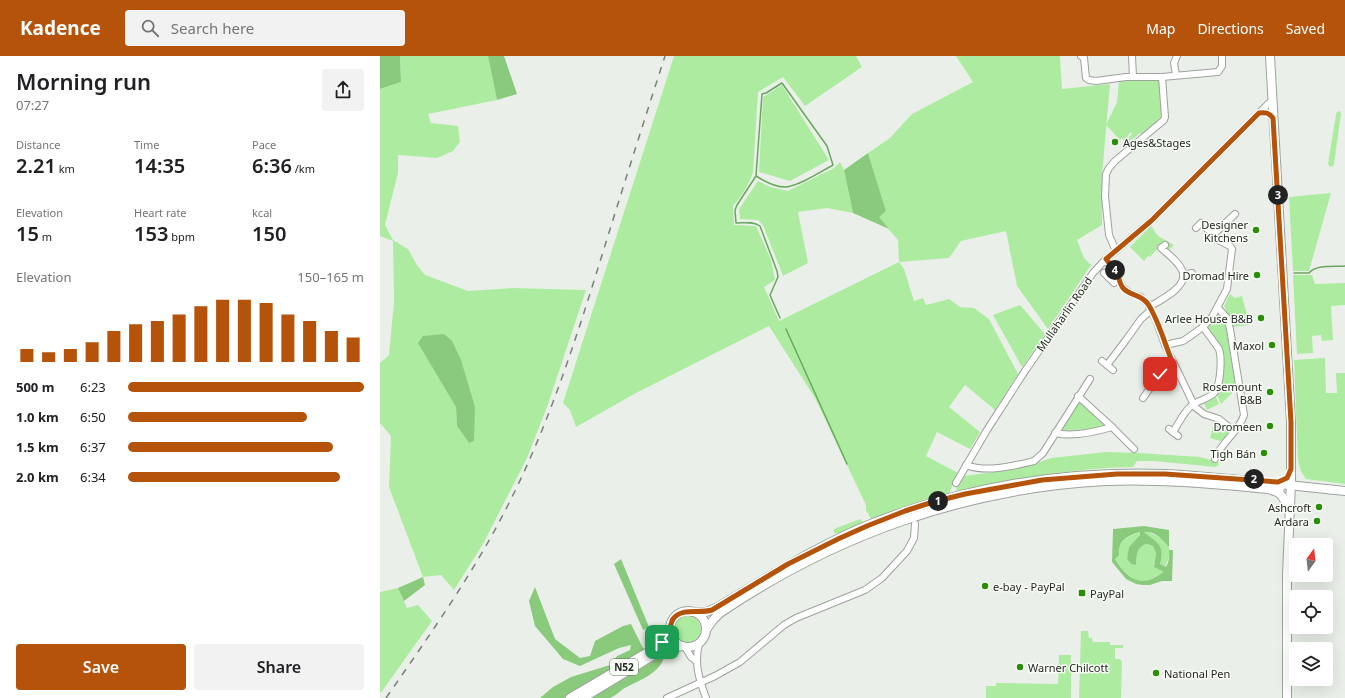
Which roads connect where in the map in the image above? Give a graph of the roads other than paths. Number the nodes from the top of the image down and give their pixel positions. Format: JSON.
{"nodes":[{"id":1,"x":1132,"y":56,"type":"edge"},
{"id":2,"x":1177,"y":56,"type":"edge"},
{"id":3,"x":1222,"y":56,"type":"edge"},
{"id":4,"x":1270,"y":56,"type":"edge"},
{"id":5,"x":1084,"y":57,"type":"edge"},
{"id":6,"x":1176,"y":75,"type":"junction"},
{"id":7,"x":1133,"y":77,"type":"junction"},
{"id":8,"x":1162,"y":77,"type":"junction"},
{"id":9,"x":1272,"y":100,"type":"junction"},
{"id":10,"x":1259,"y":113,"type":"junction"},
{"id":11,"x":1273,"y":118,"type":"junction"},
{"id":12,"x":1235,"y":214,"type":"dead end"},
{"id":13,"x":1196,"y":228,"type":"dead end"},
{"id":14,"x":1213,"y":236,"type":"junction"},
{"id":15,"x":1165,"y":245,"type":"dead end"},
{"id":16,"x":1116,"y":251,"type":"junction"},
{"id":17,"x":1106,"y":259,"type":"junction"},
{"id":18,"x":1115,"y":270,"type":"junction"},
{"id":19,"x":1192,"y":273,"type":"dead end"},
{"id":20,"x":1183,"y":275,"type":"junction"},
{"id":21,"x":1114,"y":283,"type":"dead end"},
{"id":22,"x":1150,"y":308,"type":"junction"},
{"id":23,"x":1218,"y":308,"type":"junction"},
{"id":24,"x":1203,"y":327,"type":"junction"},
{"id":25,"x":1165,"y":345,"type":"junction"},
{"id":26,"x":1172,"y":361,"type":"junction"},
{"id":27,"x":1113,"y":370,"type":"dead end"},
{"id":28,"x":1090,"y":379,"type":"dead end"},
{"id":29,"x":1078,"y":396,"type":"junction"},
{"id":30,"x":1149,"y":403,"type":"dead end"},
{"id":31,"x":1193,"y":404,"type":"junction"},
{"id":32,"x":1112,"y":427,"type":"junction"},
{"id":33,"x":1234,"y":431,"type":"junction"},
{"id":34,"x":1173,"y":432,"type":"dead end"},
{"id":35,"x":1055,"y":433,"type":"junction"},
{"id":36,"x":1134,"y":449,"type":"dead end"},
{"id":37,"x":1215,"y":459,"type":"dead end"},
{"id":38,"x":966,"y":465,"type":"junction"},
{"id":39,"x":1291,"y":469,"type":"junction"},
{"id":40,"x":1242,"y":480,"type":"junction"},
{"id":41,"x":956,"y":483,"type":"dead end"},
{"id":42,"x":1291,"y":486,"type":"junction"},
{"id":43,"x":1268,"y":489,"type":"junction"},
{"id":44,"x":1322,"y":489,"type":"junction"},
{"id":45,"x":1345,"y":492,"type":"edge"},
{"id":46,"x":1289,"y":513,"type":"junction"},
{"id":47,"x":915,"y":524,"type":"dead end"},
{"id":48,"x":692,"y":612,"type":"junction"},
{"id":49,"x":670,"y":628,"type":"junction"},
{"id":50,"x":706,"y":630,"type":"junction"},
{"id":51,"x":699,"y":644,"type":"junction"},
{"id":52,"x":684,"y":646,"type":"junction"},
{"id":53,"x":696,"y":661,"type":"junction"},
{"id":54,"x":701,"y":683,"type":"junction"},
{"id":55,"x":570,"y":698,"type":"edge"},
{"id":56,"x":583,"y":698,"type":"edge"},
{"id":57,"x":667,"y":698,"type":"edge"},
{"id":58,"x":706,"y":698,"type":"edge"},
{"id":59,"x":1287,"y":698,"type":"edge"}],
"edges":[{"from":1,"to":7,"type":"street"},
{"from":2,"to":6,"type":"street"},
{"from":3,"to":6,"type":"street"},
{"from":4,"to":9,"type":"main road"},
{"from":5,"to":7,"type":"street"},
{"from":6,"to":8,"type":"street"},
{"from":7,"to":8,"type":"street"},
{"from":8,"to":16,"type":"street"},
{"from":9,"to":10,"type":"street","name":"Mullaharlin Road"},
{"from":9,"to":11,"type":"main road"},
{"from":10,"to":11,"type":"street"},
{"from":10,"to":16,"type":"street","name":"Mullaharlin Road"},
{"from":11,"to":39,"type":"main road"},
{"from":12,"to":14,"type":"street"},
{"from":13,"to":14,"type":"street"},
{"from":14,"to":23,"type":"street"},
{"from":15,"to":20,"type":"street"},
{"from":16,"to":17,"type":"street","name":"Mullaharlin Road"},
{"from":17,"to":18,"type":"street"},
{"from":17,"to":38,"type":"street","name":"Mullaharlin Road"},
{"from":18,"to":21,"type":"street"},
{"from":18,"to":22,"type":"street"},
{"from":19,"to":20,"type":"street"},
{"from":20,"to":22,"type":"street"},
{"from":22,"to":25,"type":"street"},
{"from":22,"to":27,"type":"street"},
{"from":23,"to":24,"type":"street"},
{"from":23,"to":33,"type":"street"},
{"from":24,"to":25,"type":"street"},
{"from":24,"to":31,"type":"street"},
{"from":25,"to":26,"type":"street"},
{"from":26,"to":30,"type":"street"},
{"from":26,"to":31,"type":"street"},
{"from":28,"to":29,"type":"street"},
{"from":29,"to":32,"type":"street"},
{"from":29,"to":35,"type":"street"},
{"from":31,"to":33,"type":"street"},
{"from":31,"to":34,"type":"street"},
{"from":32,"to":35,"type":"street"},
{"from":32,"to":36,"type":"street"},
{"from":33,"to":37,"type":"street"},
{"from":35,"to":38,"type":"street"},
{"from":38,"to":41,"type":"street","name":"Mullaharlin Road"},
{"from":39,"to":40,"type":"main road"},
{"from":39,"to":42,"type":"main road"},
{"from":39,"to":44,"type":"main road"},
{"from":40,"to":42,"type":"main road","number":"N52"},
{"from":40,"to":48,"type":"main road","number":"N52"},
{"from":42,"to":43,"type":"main road","number":"N52"},
{"from":42,"to":44,"type":"main road","number":"N52"},
{"from":42,"to":46,"type":"main road"},
{"from":43,"to":46,"type":"main road"},
{"from":43,"to":50,"type":"main road","number":"N52"},
{"from":44,"to":45,"type":"main road","number":"N52"},
{"from":46,"to":59,"type":"main road"},
{"from":47,"to":54,"type":"street"},
{"from":48,"to":49,"type":"main road","number":"N52"},
{"from":48,"to":50,"type":"main road"},
{"from":49,"to":52,"type":"main road"},
{"from":49,"to":55,"type":"main road","number":"N52"},
{"from":50,"to":51,"type":"main road","number":"N52"},
{"from":51,"to":52,"type":"main road","number":"N52"},
{"from":51,"to":53,"type":"street"},
{"from":52,"to":53,"type":"street"},
{"from":52,"to":56,"type":"main road","number":"N52"},
{"from":53,"to":54,"type":"street"},
{"from":54,"to":57,"type":"street"},
{"from":54,"to":58,"type":"street"}]}
